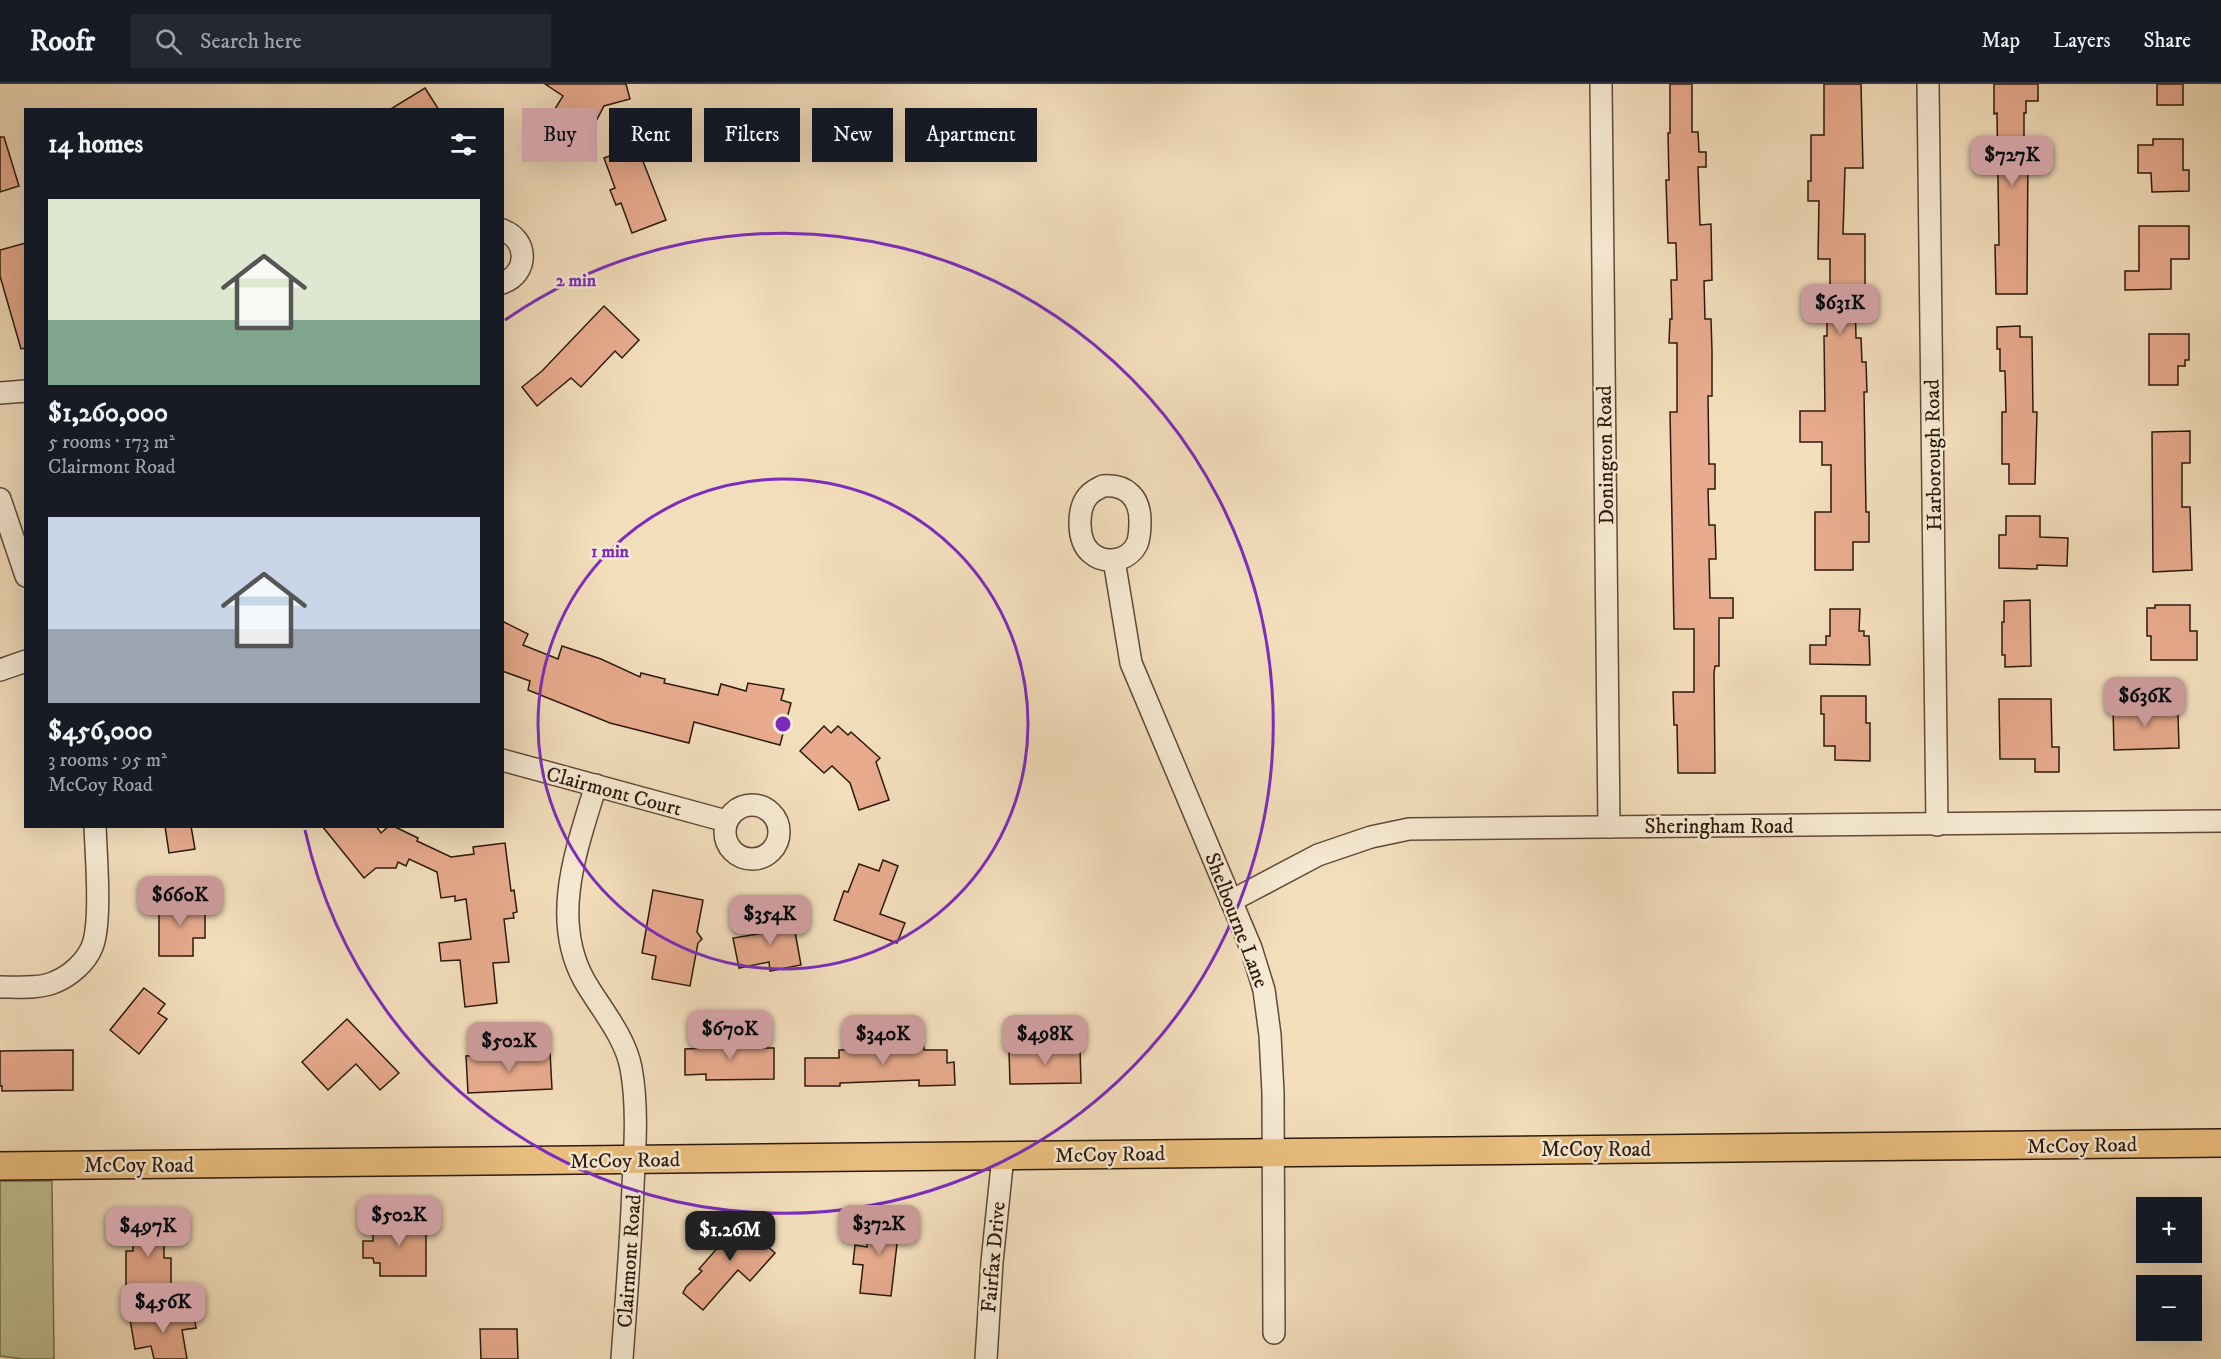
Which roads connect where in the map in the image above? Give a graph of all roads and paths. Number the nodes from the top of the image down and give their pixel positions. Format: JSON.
{"nodes":[{"id":1,"x":1601,"y":84,"type":"edge"},
{"id":2,"x":1928,"y":84,"type":"edge"},
{"id":3,"x":504,"y":231,"type":"edge"},
{"id":4,"x":504,"y":282,"type":"edge"},
{"id":5,"x":24,"y":391,"type":"edge"},
{"id":6,"x":0,"y":393,"type":"edge"},
{"id":7,"x":0,"y":499,"type":"edge"},
{"id":8,"x":1114,"y":560,"type":"dead end"},
{"id":9,"x":24,"y":570,"type":"edge"},
{"id":10,"x":24,"y":662,"type":"edge"},
{"id":11,"x":0,"y":670,"type":"edge"},
{"id":12,"x":504,"y":761,"type":"edge"},
{"id":13,"x":596,"y":785,"type":"junction"},
{"id":14,"x":726,"y":821,"type":"dead end"},
{"id":15,"x":2221,"y":821,"type":"edge"},
{"id":16,"x":1937,"y":825,"type":"junction"},
{"id":17,"x":1610,"y":827,"type":"junction"},
{"id":18,"x":95,"y":828,"type":"edge"},
{"id":19,"x":1231,"y":901,"type":"junction"},
{"id":20,"x":0,"y":987,"type":"edge"},
{"id":21,"x":2221,"y":1143,"type":"edge"},
{"id":22,"x":1273,"y":1152,"type":"junction"},
{"id":23,"x":1003,"y":1156,"type":"junction"},
{"id":24,"x":635,"y":1160,"type":"junction"},
{"id":25,"x":0,"y":1166,"type":"edge"},
{"id":26,"x":1274,"y":1333,"type":"dead end"},
{"id":27,"x":622,"y":1359,"type":"edge"},
{"id":28,"x":986,"y":1359,"type":"edge"}],
"edges":[{"from":1,"to":17,"type":"street","name":"Donington Road"},
{"from":2,"to":16,"type":"street","name":"Harborough Road"},
{"from":3,"to":4,"type":"street"},
{"from":5,"to":6,"type":"street"},
{"from":7,"to":9,"type":"street"},
{"from":8,"to":19,"type":"street","name":"Shelbourne Lane"},
{"from":10,"to":11,"type":"street"},
{"from":12,"to":13,"type":"street","name":"Clairmont Court"},
{"from":13,"to":14,"type":"street","name":"Clairmont Court"},
{"from":13,"to":24,"type":"street","name":"Clairmont Road"},
{"from":15,"to":16,"type":"street","name":"Sheringham Road"},
{"from":16,"to":17,"type":"street","name":"Sheringham Road"},
{"from":17,"to":19,"type":"street","name":"Sheringham Road"},
{"from":18,"to":20,"type":"street"},
{"from":19,"to":22,"type":"street","name":"Shelbourne Lane"},
{"from":21,"to":22,"type":"main road","name":"McCoy Road"},
{"from":22,"to":23,"type":"main road","name":"McCoy Road"},
{"from":22,"to":26,"type":"street","name":"Shelbourne Lane"},
{"from":23,"to":24,"type":"main road","name":"McCoy Road"},
{"from":23,"to":28,"type":"street","name":"Fairfax Drive"},
{"from":24,"to":25,"type":"main road","name":"McCoy Road"},
{"from":24,"to":27,"type":"street","name":"Clairmont Road"}]}
